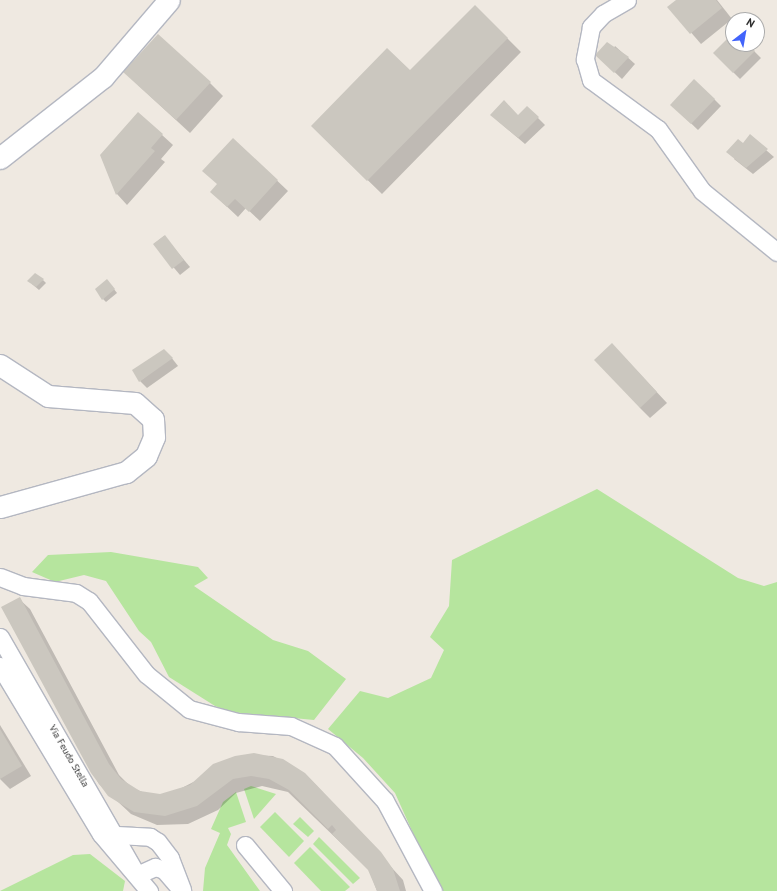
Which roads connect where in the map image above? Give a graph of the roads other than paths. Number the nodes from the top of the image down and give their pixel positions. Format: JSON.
{"nodes":[{"id":1,"x":168,"y":0,"type":"edge"},
{"id":2,"x":627,"y":0,"type":"edge"},
{"id":3,"x":0,"y":158,"type":"edge"},
{"id":4,"x":777,"y":252,"type":"edge"},
{"id":5,"x":0,"y":365,"type":"edge"},
{"id":6,"x":0,"y":507,"type":"edge"},
{"id":7,"x":0,"y":577,"type":"edge"},
{"id":8,"x":23,"y":586,"type":"junction"},
{"id":9,"x":0,"y":592,"type":"edge"},
{"id":10,"x":0,"y":637,"type":"edge"},
{"id":11,"x":0,"y":666,"type":"edge"},
{"id":12,"x":117,"y":835,"type":"junction"},
{"id":13,"x":245,"y":845,"type":"dead end"},
{"id":14,"x":137,"y":875,"type":"junction"},
{"id":15,"x":149,"y":891,"type":"edge"},
{"id":16,"x":182,"y":891,"type":"edge"},
{"id":17,"x":283,"y":891,"type":"edge"},
{"id":18,"x":434,"y":891,"type":"edge"}],
"edges":[{"from":1,"to":3,"type":"street"},
{"from":2,"to":4,"type":"street"},
{"from":5,"to":6,"type":"street"},
{"from":7,"to":8,"type":"street"},
{"from":8,"to":9,"type":"street"},
{"from":8,"to":18,"type":"street"},
{"from":10,"to":12,"type":"street","name":"Via Feudo Stella"},
{"from":11,"to":14,"type":"street","name":"Via Feudo Stella"},
{"from":12,"to":14,"type":"street","name":"Via Feudo Stella"},
{"from":12,"to":16,"type":"street"},
{"from":13,"to":17,"type":"street"},
{"from":14,"to":15,"type":"street","name":"Via Feudo Stella"},
{"from":14,"to":16,"type":"street"}]}
